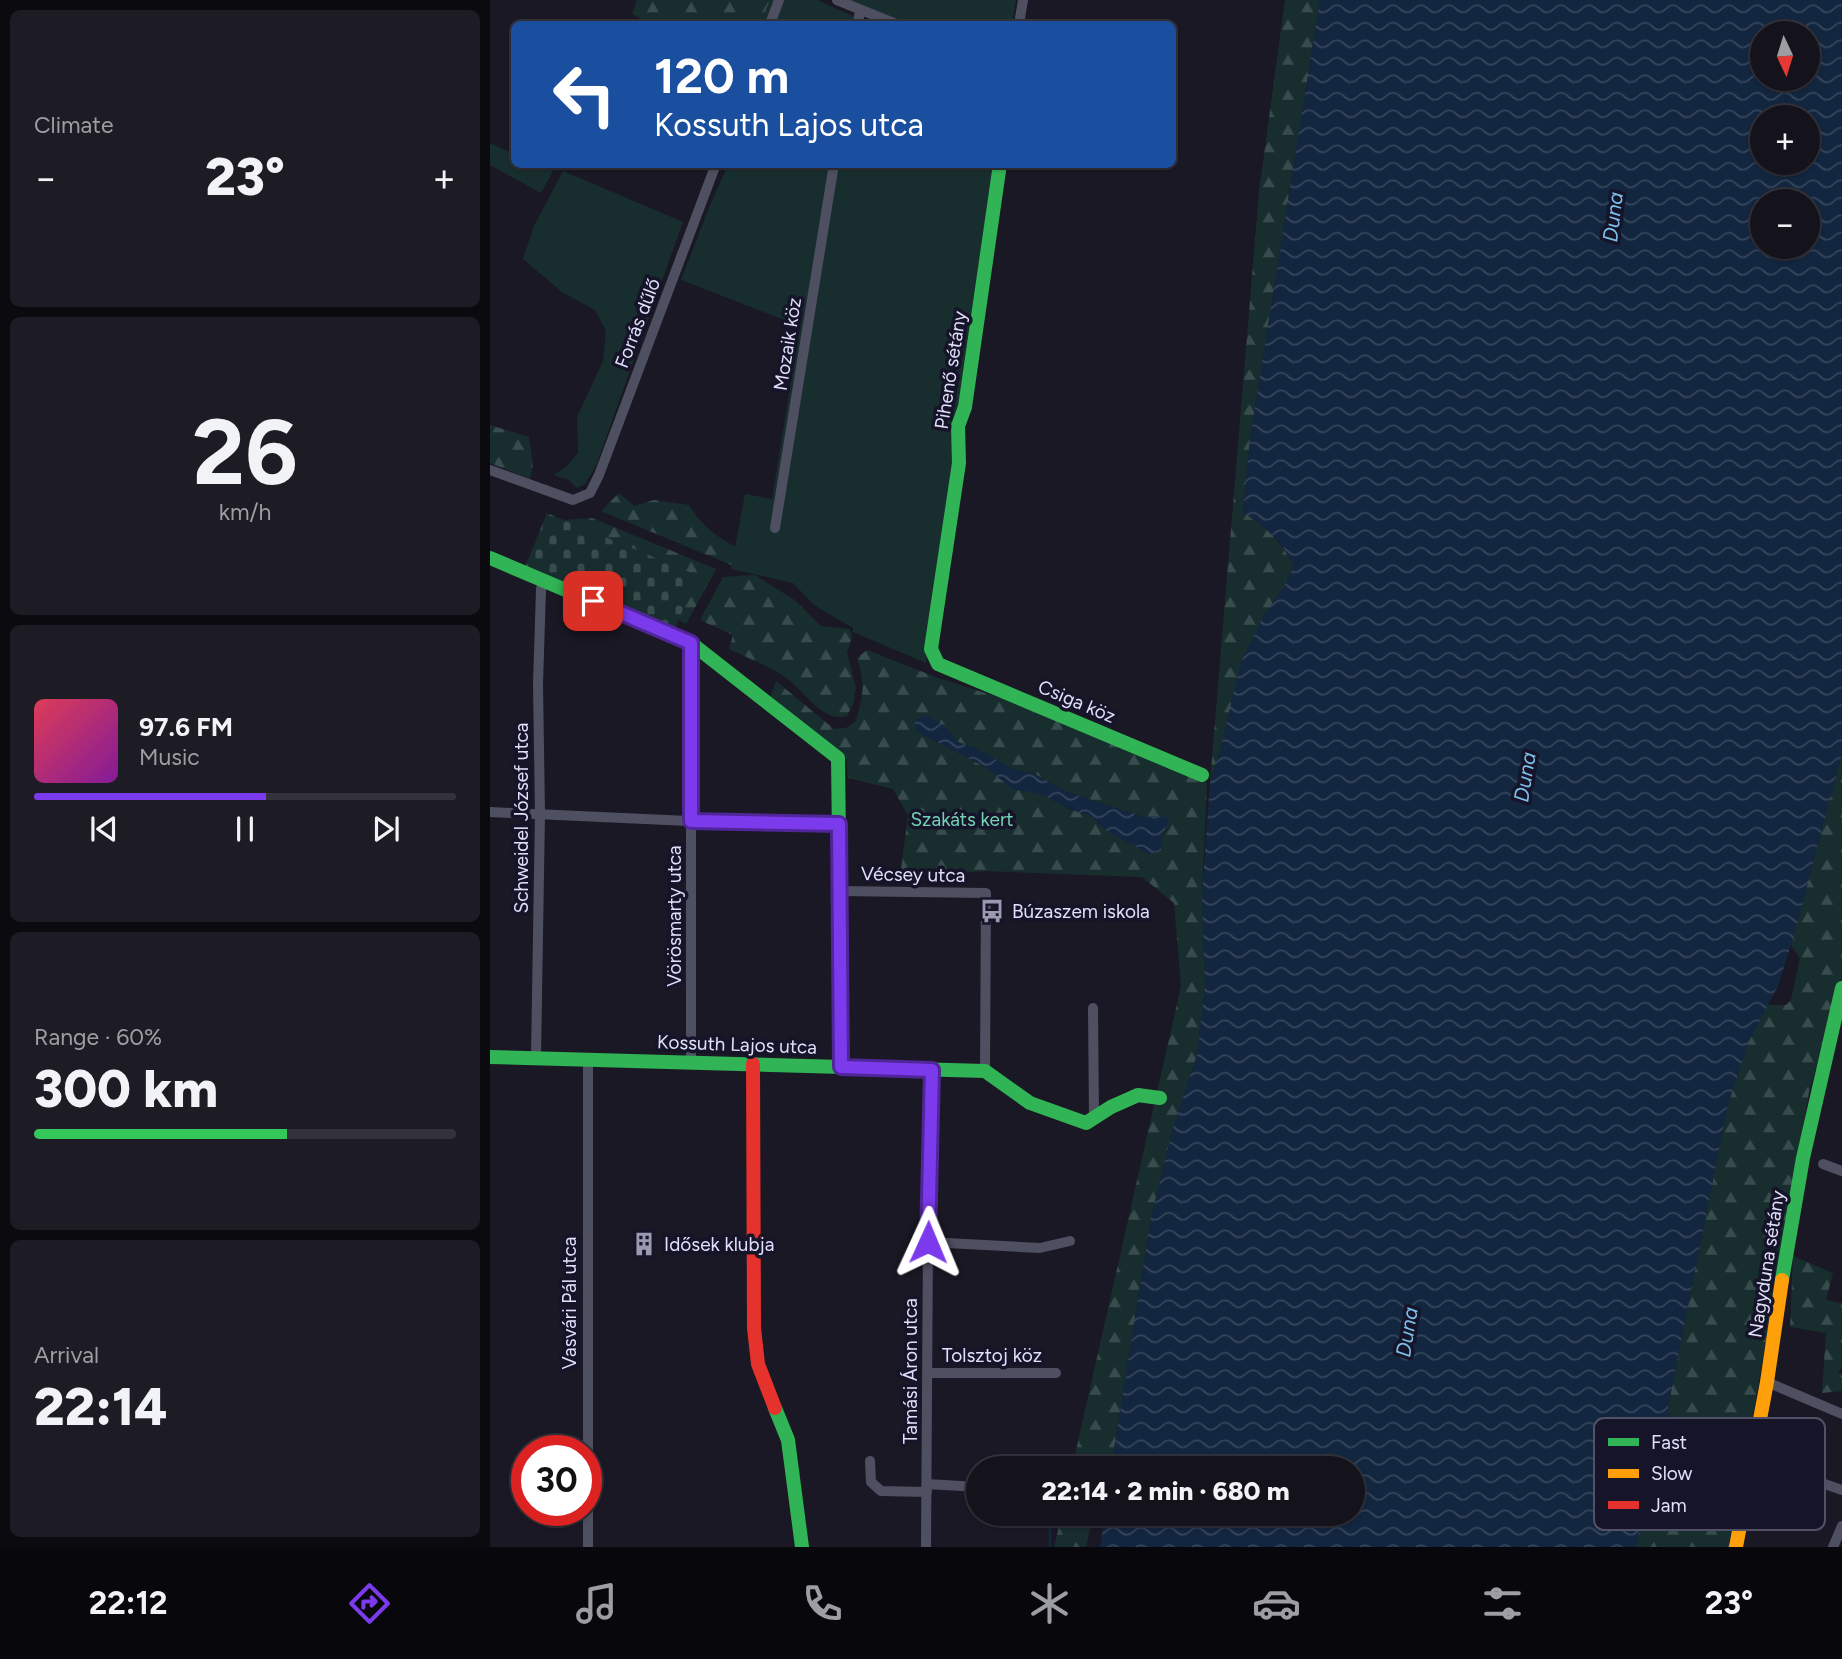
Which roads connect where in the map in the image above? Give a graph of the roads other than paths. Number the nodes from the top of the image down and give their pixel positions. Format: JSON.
{"nodes":[{"id":1,"x":779,"y":0,"type":"edge"},
{"id":2,"x":837,"y":0,"type":"edge"},
{"id":3,"x":1023,"y":0,"type":"edge"},
{"id":4,"x":860,"y":10,"type":"junction"},
{"id":5,"x":771,"y":21,"type":"edge"},
{"id":6,"x":858,"y":21,"type":"edge"},
{"id":7,"x":888,"y":21,"type":"edge"},
{"id":8,"x":1020,"y":21,"type":"edge"},
{"id":9,"x":714,"y":168,"type":"edge"},
{"id":10,"x":833,"y":168,"type":"edge"},
{"id":11,"x":999,"y":168,"type":"edge"},
{"id":12,"x":490,"y":470,"type":"edge"},
{"id":13,"x":775,"y":528,"type":"dead end"},
{"id":14,"x":490,"y":558,"type":"edge"},
{"id":15,"x":544,"y":579,"type":"junction"},
{"id":16,"x":691,"y":643,"type":"junction"},
{"id":17,"x":938,"y":664,"type":"joint"},
{"id":18,"x":1202,"y":775,"type":"dead end"},
{"id":19,"x":490,"y":813,"type":"edge"},
{"id":20,"x":540,"y":814,"type":"junction"},
{"id":21,"x":691,"y":821,"type":"junction"},
{"id":22,"x":839,"y":824,"type":"junction"},
{"id":23,"x":839,"y":891,"type":"junction"},
{"id":24,"x":1842,"y":988,"type":"edge"},
{"id":25,"x":1093,"y":1008,"type":"dead end"},
{"id":26,"x":490,"y":1057,"type":"edge"},
{"id":27,"x":536,"y":1058,"type":"junction"},
{"id":28,"x":588,"y":1059,"type":"junction"},
{"id":29,"x":691,"y":1062,"type":"junction"},
{"id":30,"x":754,"y":1064,"type":"junction"},
{"id":31,"x":841,"y":1067,"type":"junction"},
{"id":32,"x":932,"y":1070,"type":"junction"},
{"id":33,"x":985,"y":1071,"type":"junction"},
{"id":34,"x":1160,"y":1098,"type":"dead end"},
{"id":35,"x":1094,"y":1118,"type":"junction"},
{"id":36,"x":1824,"y":1164,"type":"dead end"},
{"id":37,"x":1842,"y":1171,"type":"edge"},
{"id":38,"x":1070,"y":1241,"type":"dead end"},
{"id":39,"x":928,"y":1242,"type":"junction"},
{"id":40,"x":928,"y":1373,"type":"junction"},
{"id":41,"x":1056,"y":1373,"type":"dead end"},
{"id":42,"x":1767,"y":1382,"type":"junction"},
{"id":43,"x":1842,"y":1413,"type":"edge"},
{"id":44,"x":1760,"y":1418,"type":"edge"},
{"id":45,"x":870,"y":1461,"type":"dead end"},
{"id":46,"x":1825,"y":1484,"type":"edge"},
{"id":47,"x":966,"y":1487,"type":"edge"},
{"id":48,"x":927,"y":1488,"type":"junction"},
{"id":49,"x":1842,"y":1490,"type":"edge"},
{"id":50,"x":1842,"y":1526,"type":"edge"},
{"id":51,"x":588,"y":1547,"type":"edge"},
{"id":52,"x":802,"y":1547,"type":"edge"},
{"id":53,"x":926,"y":1547,"type":"edge"},
{"id":54,"x":1833,"y":1547,"type":"edge"}],
"edges":[{"from":1,"to":5,"type":"street"},
{"from":2,"to":4,"type":"street"},
{"from":3,"to":8,"type":"street"},
{"from":4,"to":6,"type":"street"},
{"from":4,"to":7,"type":"street"},
{"from":9,"to":12,"type":"street","name":"Forrás dűlő"},
{"from":10,"to":13,"type":"street","name":"Mozaik köz"},
{"from":11,"to":17,"type":"street","name":"Pihenő sétány"},
{"from":14,"to":15,"type":"street"},
{"from":15,"to":16,"type":"street"},
{"from":15,"to":20,"type":"street","name":"Schweidel József utca"},
{"from":16,"to":21,"type":"street","name":"Vörösmarty utca"},
{"from":16,"to":22,"type":"street"},
{"from":17,"to":18,"type":"street","name":"Csiga köz"},
{"from":19,"to":20,"type":"street"},
{"from":20,"to":21,"type":"street"},
{"from":20,"to":27,"type":"street","name":"Schweidel József utca"},
{"from":21,"to":22,"type":"street"},
{"from":21,"to":29,"type":"street","name":"Vörösmarty utca"},
{"from":22,"to":23,"type":"street"},
{"from":23,"to":31,"type":"street"},
{"from":23,"to":33,"type":"street","name":"Vécsey utca"},
{"from":24,"to":42,"type":"street","name":"Nagyduna sétány"},
{"from":25,"to":35,"type":"street"},
{"from":26,"to":27,"type":"street","name":"Kossuth Lajos utca"},
{"from":27,"to":28,"type":"street","name":"Kossuth Lajos utca"},
{"from":28,"to":29,"type":"street","name":"Kossuth Lajos utca"},
{"from":28,"to":51,"type":"street","name":"Vasvári Pál utca"},
{"from":29,"to":30,"type":"street","name":"Kossuth Lajos utca"},
{"from":30,"to":31,"type":"street","name":"Kossuth Lajos utca"},
{"from":30,"to":52,"type":"street"},
{"from":31,"to":32,"type":"street","name":"Kossuth Lajos utca"},
{"from":32,"to":33,"type":"street","name":"Kossuth Lajos utca"},
{"from":32,"to":39,"type":"street","name":"Tamási Áron utca"},
{"from":33,"to":35,"type":"street"},
{"from":34,"to":35,"type":"street"},
{"from":36,"to":37,"type":"street"},
{"from":38,"to":39,"type":"street"},
{"from":39,"to":40,"type":"street","name":"Tamási Áron utca"},
{"from":40,"to":41,"type":"street","name":"Tolsztoj köz"},
{"from":40,"to":48,"type":"street","name":"Tamási Áron utca"},
{"from":42,"to":43,"type":"street"},
{"from":42,"to":44,"type":"street","name":"Nagyduna sétány"},
{"from":45,"to":48,"type":"street"},
{"from":46,"to":49,"type":"street"},
{"from":47,"to":48,"type":"street"},
{"from":48,"to":53,"type":"street","name":"Tamási Áron utca"},
{"from":50,"to":54,"type":"street"}]}
